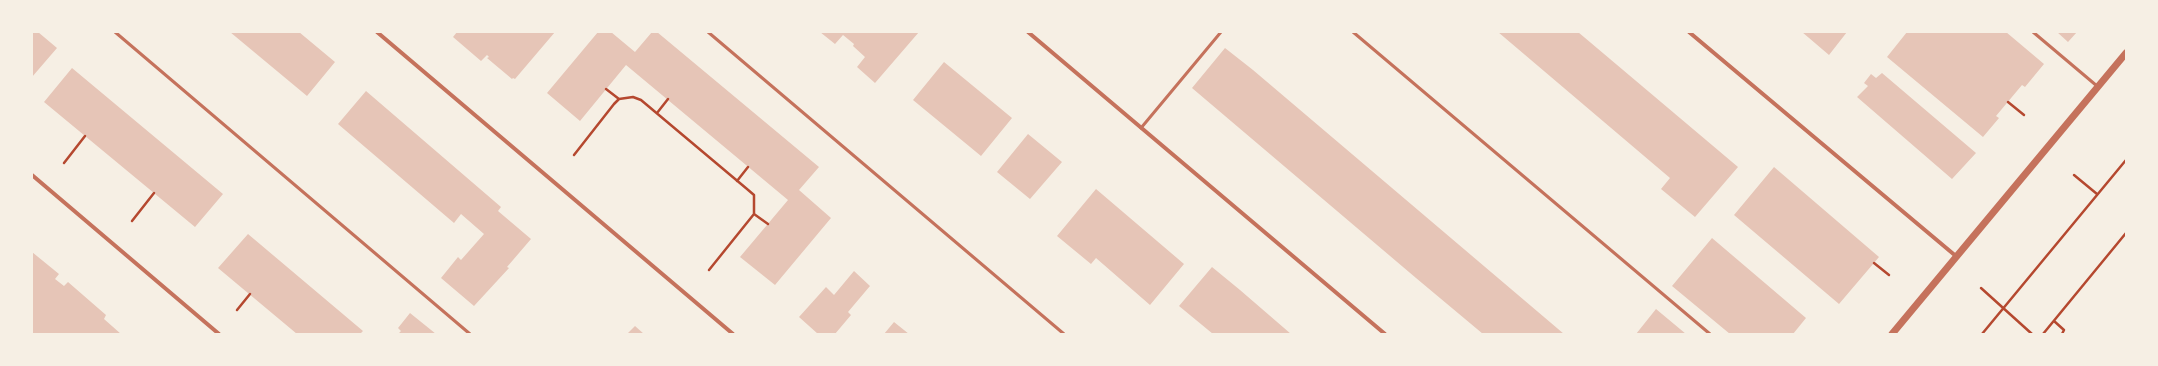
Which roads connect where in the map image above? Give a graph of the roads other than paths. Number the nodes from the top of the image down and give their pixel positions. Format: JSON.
{"nodes":[{"id":1,"x":115,"y":32,"type":"edge"},
{"id":2,"x":377,"y":32,"type":"edge"},
{"id":3,"x":708,"y":32,"type":"edge"},
{"id":4,"x":1028,"y":32,"type":"edge"},
{"id":5,"x":1221,"y":32,"type":"edge"},
{"id":6,"x":1353,"y":32,"type":"edge"},
{"id":7,"x":1689,"y":32,"type":"edge"},
{"id":8,"x":2033,"y":32,"type":"edge"},
{"id":9,"x":2126,"y":53,"type":"edge"},
{"id":10,"x":2097,"y":86,"type":"junction"},
{"id":11,"x":1141,"y":128,"type":"junction"},
{"id":12,"x":32,"y":175,"type":"edge"},
{"id":13,"x":1957,"y":258,"type":"junction"},
{"id":14,"x":219,"y":334,"type":"edge"},
{"id":15,"x":470,"y":334,"type":"edge"},
{"id":16,"x":733,"y":334,"type":"edge"},
{"id":17,"x":1064,"y":334,"type":"edge"},
{"id":18,"x":1385,"y":334,"type":"edge"},
{"id":19,"x":1710,"y":334,"type":"edge"},
{"id":20,"x":1892,"y":334,"type":"edge"}],
"edges":[{"from":1,"to":15,"type":"lane"},
{"from":2,"to":16,"type":"street"},
{"from":3,"to":17,"type":"lane"},
{"from":4,"to":11,"type":"street"},
{"from":5,"to":11,"type":"lane"},
{"from":6,"to":19,"type":"lane"},
{"from":7,"to":13,"type":"street"},
{"from":8,"to":10,"type":"lane"},
{"from":9,"to":10,"type":"street"},
{"from":10,"to":13,"type":"street"},
{"from":11,"to":18,"type":"street"},
{"from":12,"to":14,"type":"street"},
{"from":13,"to":20,"type":"street"}]}
